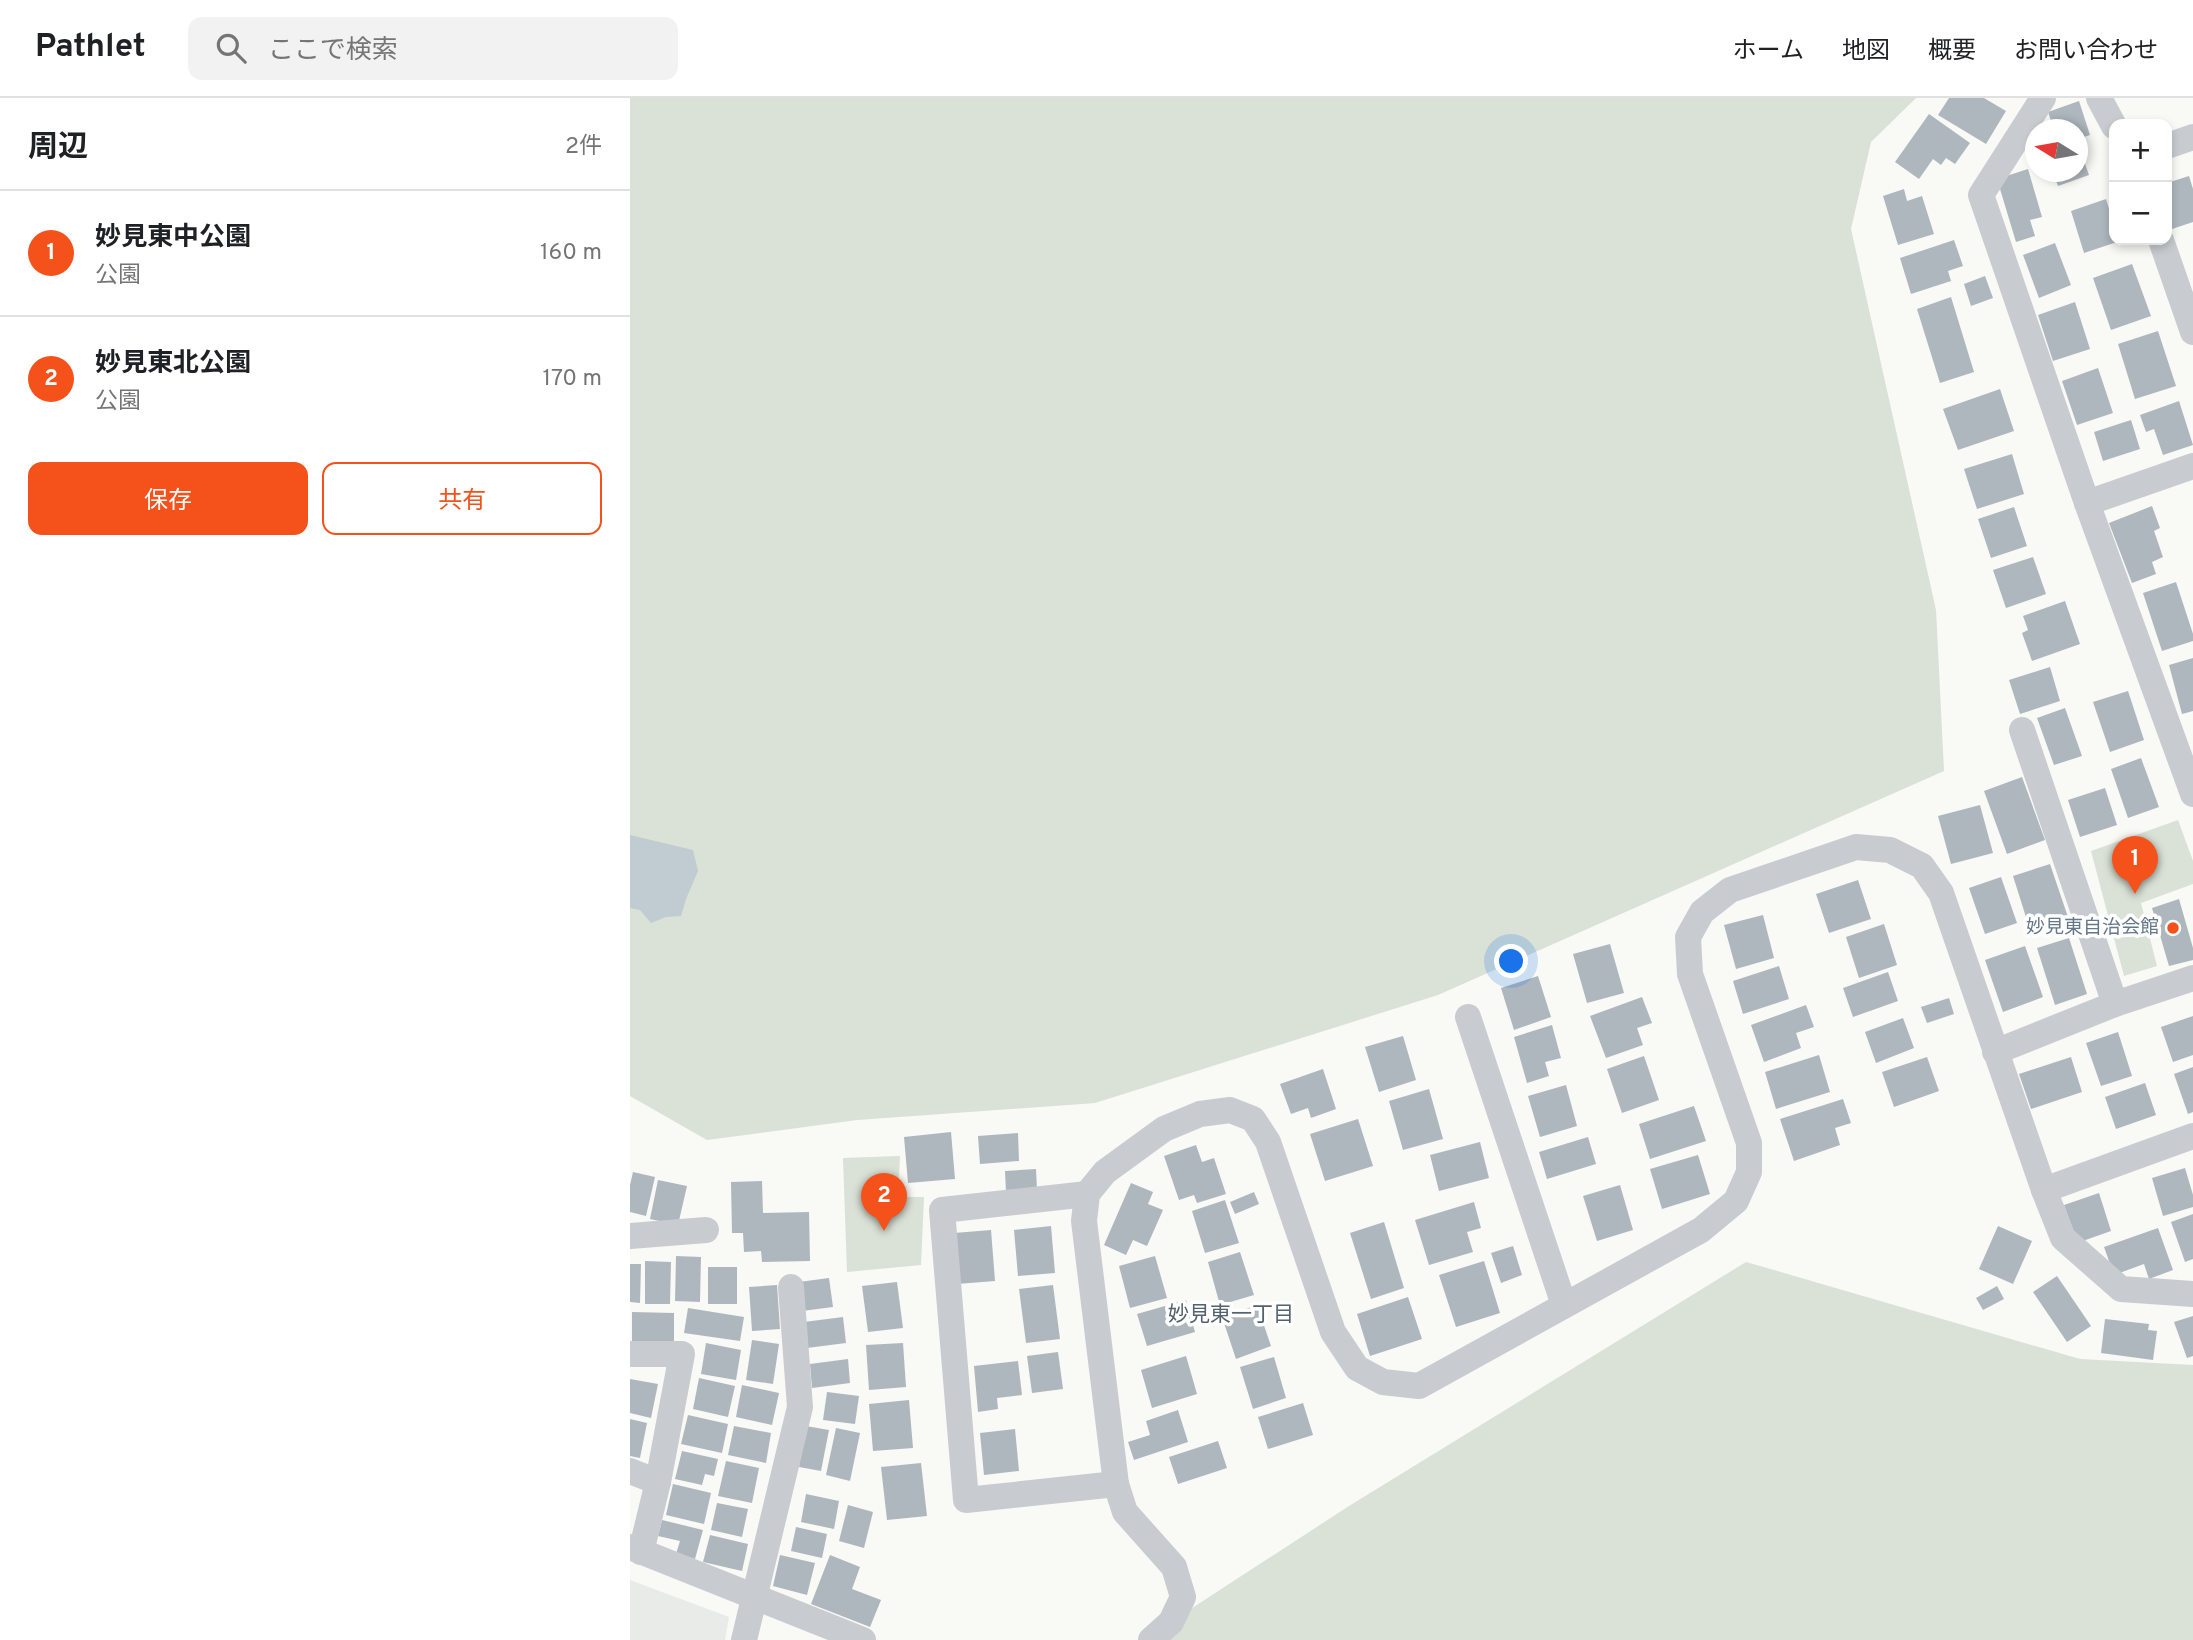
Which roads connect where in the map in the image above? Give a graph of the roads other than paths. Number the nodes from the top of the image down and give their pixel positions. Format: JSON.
{"nodes":[{"id":1,"x":2043,"y":98,"type":"edge"},
{"id":2,"x":2099,"y":98,"type":"edge"},
{"id":3,"x":2110,"y":119,"type":"edge"},
{"id":4,"x":2193,"y":137,"type":"edge"},
{"id":5,"x":2172,"y":144,"type":"edge"},
{"id":6,"x":2163,"y":245,"type":"edge"},
{"id":7,"x":2193,"y":332,"type":"edge"},
{"id":8,"x":2193,"y":466,"type":"edge"},
{"id":9,"x":2087,"y":503,"type":"junction"},
{"id":10,"x":2022,"y":730,"type":"dead end"},
{"id":11,"x":2193,"y":794,"type":"edge"},
{"id":12,"x":2193,"y":978,"type":"edge"},
{"id":13,"x":2115,"y":1004,"type":"junction"},
{"id":14,"x":1468,"y":1017,"type":"dead end"},
{"id":15,"x":1995,"y":1052,"type":"junction"},
{"id":16,"x":2193,"y":1136,"type":"edge"},
{"id":17,"x":2044,"y":1190,"type":"junction"},
{"id":18,"x":1087,"y":1194,"type":"junction"},
{"id":19,"x":706,"y":1230,"type":"dead end"},
{"id":20,"x":630,"y":1236,"type":"edge"},
{"id":21,"x":791,"y":1287,"type":"dead end"},
{"id":22,"x":2193,"y":1294,"type":"edge"},
{"id":23,"x":1564,"y":1306,"type":"junction"},
{"id":24,"x":630,"y":1354,"type":"edge"},
{"id":25,"x":630,"y":1471,"type":"edge"},
{"id":26,"x":658,"y":1482,"type":"junction"},
{"id":27,"x":1116,"y":1484,"type":"junction"},
{"id":28,"x":635,"y":1550,"type":"edge"},
{"id":29,"x":753,"y":1596,"type":"junction"},
{"id":30,"x":744,"y":1640,"type":"edge"},
{"id":31,"x":863,"y":1640,"type":"edge"},
{"id":32,"x":1151,"y":1640,"type":"edge"}],
"edges":[{"from":1,"to":9,"type":"street"},
{"from":2,"to":3,"type":"street"},
{"from":4,"to":5,"type":"street"},
{"from":6,"to":7,"type":"street"},
{"from":8,"to":9,"type":"street"},
{"from":9,"to":11,"type":"street"},
{"from":10,"to":13,"type":"street"},
{"from":12,"to":13,"type":"street"},
{"from":13,"to":15,"type":"street"},
{"from":14,"to":23,"type":"street"},
{"from":15,"to":17,"type":"street"},
{"from":15,"to":23,"type":"street"},
{"from":16,"to":17,"type":"street"},
{"from":17,"to":22,"type":"street"},
{"from":18,"to":23,"type":"street"},
{"from":18,"to":27,"type":"street"},
{"from":18,"to":27,"type":"street"},
{"from":19,"to":20,"type":"street"},
{"from":21,"to":29,"type":"street"},
{"from":24,"to":26,"type":"street"},
{"from":25,"to":26,"type":"street"},
{"from":26,"to":28,"type":"street"},
{"from":27,"to":32,"type":"street"},
{"from":28,"to":29,"type":"street"},
{"from":29,"to":30,"type":"street"},
{"from":29,"to":31,"type":"street"}]}
